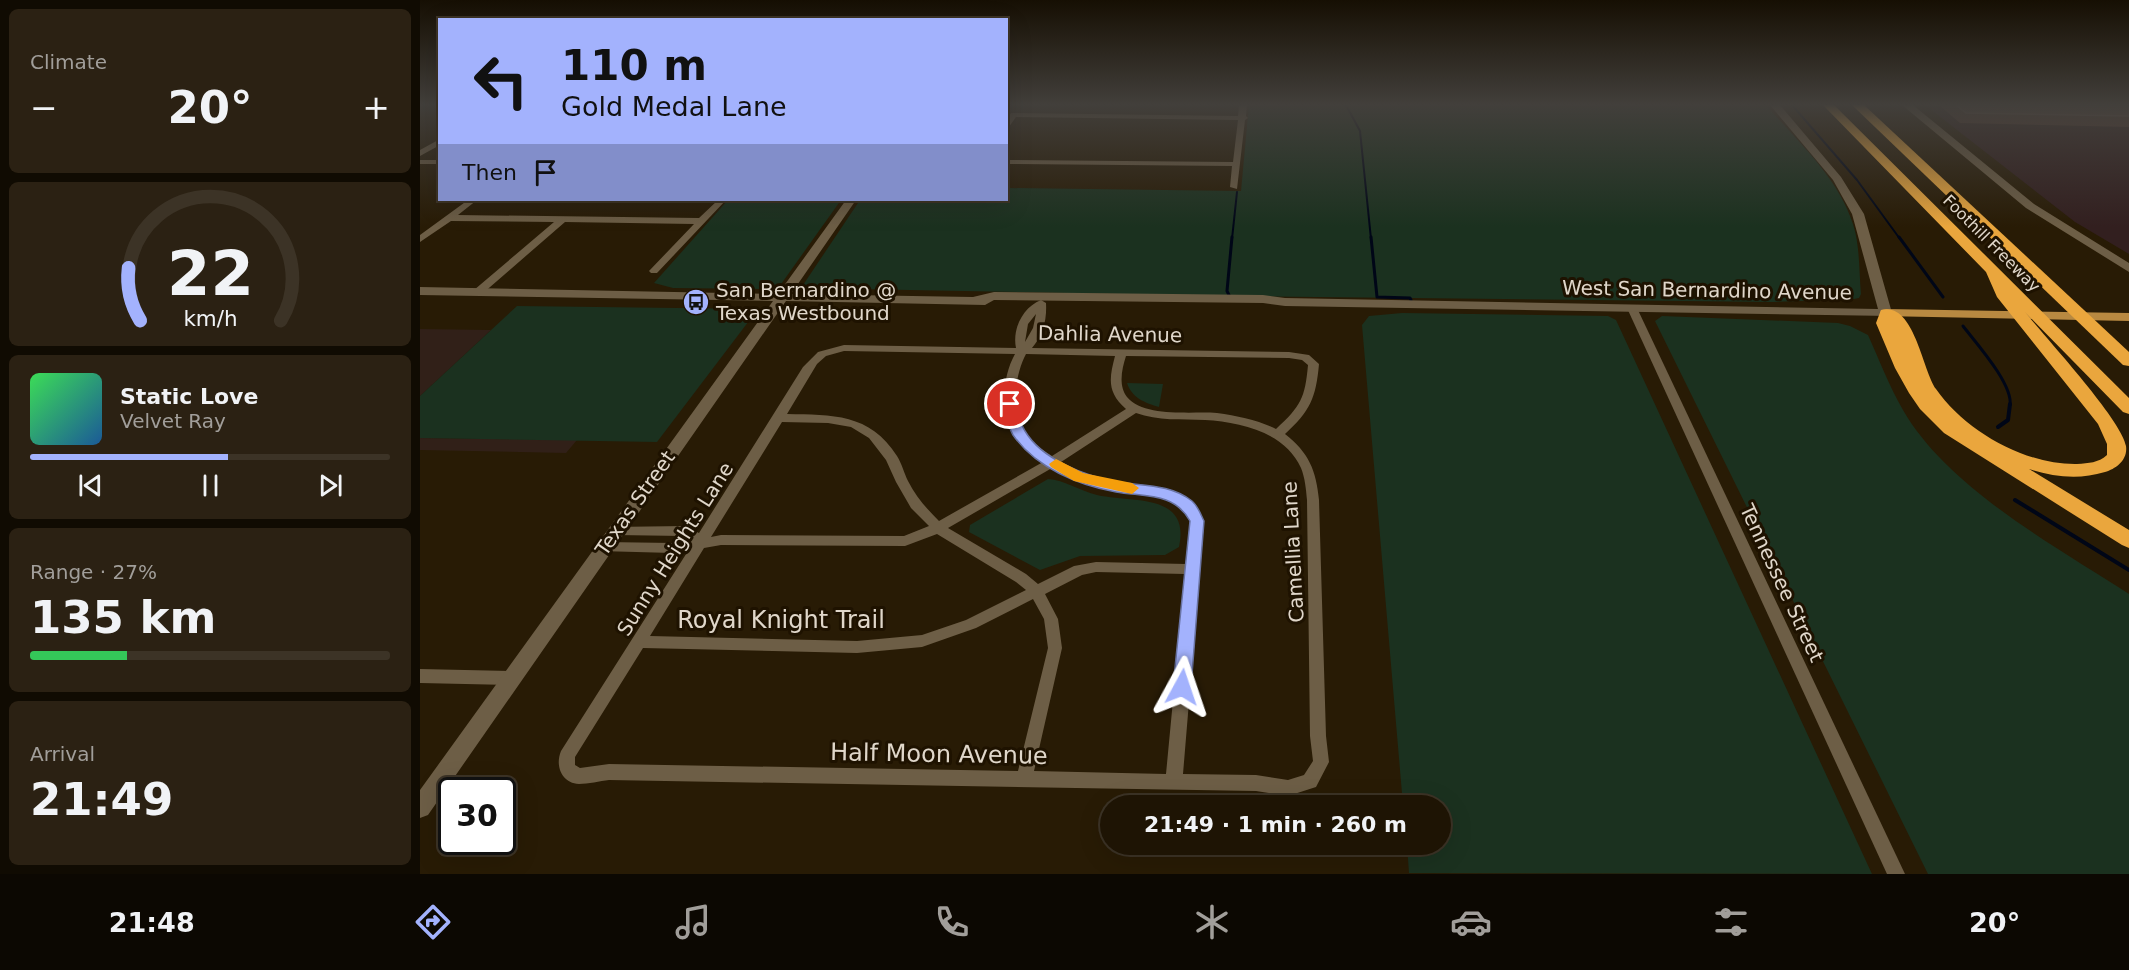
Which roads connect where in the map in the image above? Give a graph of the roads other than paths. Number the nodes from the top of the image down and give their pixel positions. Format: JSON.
{"nodes":[{"id":1,"x":433,"y":146,"type":"edge"},
{"id":2,"x":1239,"y":146,"type":"edge"},
{"id":3,"x":1809,"y":146,"type":"edge"},
{"id":4,"x":1869,"y":146,"type":"edge"},
{"id":5,"x":1901,"y":146,"type":"edge"},
{"id":6,"x":1957,"y":146,"type":"edge"},
{"id":7,"x":420,"y":154,"type":"edge"},
{"id":8,"x":420,"y":162,"type":"edge"},
{"id":9,"x":438,"y":162,"type":"edge"},
{"id":10,"x":1008,"y":162,"type":"edge"},
{"id":11,"x":1236,"y":164,"type":"junction"},
{"id":12,"x":1234,"y":187,"type":"dead end"},
{"id":13,"x":472,"y":201,"type":"edge"},
{"id":14,"x":721,"y":201,"type":"edge"},
{"id":15,"x":850,"y":201,"type":"edge"},
{"id":16,"x":448,"y":218,"type":"junction"},
{"id":17,"x":563,"y":219,"type":"junction"},
{"id":18,"x":701,"y":221,"type":"junction"},
{"id":19,"x":420,"y":238,"type":"edge"},
{"id":20,"x":2129,"y":268,"type":"edge"},
{"id":21,"x":654,"y":271,"type":"dead end"},
{"id":22,"x":420,"y":291,"type":"edge"},
{"id":23,"x":478,"y":292,"type":"junction"},
{"id":24,"x":2009,"y":294,"type":"junction"},
{"id":25,"x":783,"y":297,"type":"junction"},
{"id":26,"x":1147,"y":297,"type":"junction"},
{"id":27,"x":976,"y":300,"type":"junction"},
{"id":28,"x":1285,"y":302,"type":"junction"},
{"id":29,"x":1041,"y":303,"type":"junction"},
{"id":30,"x":1632,"y":308,"type":"junction"},
{"id":31,"x":1886,"y":313,"type":"junction"},
{"id":32,"x":2129,"y":316,"type":"edge"},
{"id":33,"x":2108,"y":341,"type":"junction"},
{"id":34,"x":1022,"y":351,"type":"junction"},
{"id":35,"x":822,"y":352,"type":"joint"},
{"id":36,"x":1121,"y":352,"type":"junction"},
{"id":37,"x":2129,"y":356,"type":"edge"},
{"id":38,"x":2129,"y":361,"type":"edge"},
{"id":39,"x":2129,"y":408,"type":"edge"},
{"id":40,"x":1134,"y":409,"type":"junction"},
{"id":41,"x":780,"y":418,"type":"junction"},
{"id":42,"x":1278,"y":434,"type":"junction"},
{"id":43,"x":1052,"y":462,"type":"junction"},
{"id":44,"x":938,"y":528,"type":"junction"},
{"id":45,"x":616,"y":530,"type":"junction"},
{"id":46,"x":2129,"y":540,"type":"edge"},
{"id":47,"x":703,"y":542,"type":"junction"},
{"id":48,"x":604,"y":547,"type":"junction"},
{"id":49,"x":1193,"y":568,"type":"junction"},
{"id":50,"x":1036,"y":591,"type":"junction"},
{"id":51,"x":641,"y":642,"type":"junction"},
{"id":52,"x":420,"y":676,"type":"edge"},
{"id":53,"x":512,"y":678,"type":"junction"},
{"id":54,"x":567,"y":769,"type":"joint"},
{"id":55,"x":1024,"y":779,"type":"junction"},
{"id":56,"x":1310,"y":781,"type":"joint"},
{"id":57,"x":1174,"y":782,"type":"junction"},
{"id":58,"x":420,"y":808,"type":"edge"},
{"id":59,"x":1896,"y":874,"type":"edge"}],
"edges":[{"from":1,"to":7,"type":"street"},
{"from":2,"to":11,"type":"street"},
{"from":3,"to":31,"type":"main road"},
{"from":4,"to":24,"type":"highway","name":"Foothill Freeway"},
{"from":5,"to":33,"type":"highway","name":"Foothill Freeway"},
{"from":6,"to":20,"type":"main road"},
{"from":8,"to":9,"type":"street"},
{"from":10,"to":11,"type":"street"},
{"from":11,"to":12,"type":"street"},
{"from":13,"to":16,"type":"street"},
{"from":14,"to":18,"type":"street"},
{"from":15,"to":25,"type":"main road","name":"Texas Street"},
{"from":16,"to":17,"type":"street"},
{"from":16,"to":19,"type":"street"},
{"from":17,"to":18,"type":"street"},
{"from":17,"to":23,"type":"street"},
{"from":18,"to":21,"type":"street"},
{"from":22,"to":23,"type":"main road","name":"West San Bernardino Avenue"},
{"from":23,"to":25,"type":"main road","name":"West San Bernardino Avenue"},
{"from":24,"to":31,"type":"highway"},
{"from":24,"to":39,"type":"highway","name":"Foothill Freeway"},
{"from":25,"to":27,"type":"main road","name":"West San Bernardino Avenue"},
{"from":25,"to":45,"type":"main road","name":"Texas Street"},
{"from":26,"to":27,"type":"main road","name":"West San Bernardino Avenue"},
{"from":26,"to":28,"type":"main road","name":"West San Bernardino Avenue"},
{"from":26,"to":29,"type":"main road"},
{"from":27,"to":29,"type":"main road","name":"West San Bernardino Avenue"},
{"from":28,"to":29,"type":"main road","name":"West San Bernardino Avenue"},
{"from":28,"to":30,"type":"main road","name":"West San Bernardino Avenue"},
{"from":29,"to":34,"type":"street"},
{"from":30,"to":31,"type":"main road","name":"West San Bernardino Avenue"},
{"from":30,"to":59,"type":"street","name":"Tennessee Street"},
{"from":31,"to":32,"type":"main road","name":"West San Bernardino Avenue"},
{"from":31,"to":46,"type":"highway"},
{"from":33,"to":37,"type":"highway"},
{"from":33,"to":38,"type":"highway","name":"Foothill Freeway"},
{"from":34,"to":35,"type":"street","name":"Dahlia Avenue"},
{"from":34,"to":36,"type":"street","name":"Dahlia Avenue"},
{"from":34,"to":43,"type":"street"},
{"from":35,"to":41,"type":"street","name":"Sunny Heights Lane"},
{"from":36,"to":40,"type":"street"},
{"from":36,"to":42,"type":"street","name":"Dahlia Avenue"},
{"from":40,"to":42,"type":"street","name":"Camellia Lane"},
{"from":40,"to":43,"type":"street"},
{"from":41,"to":44,"type":"street"},
{"from":41,"to":47,"type":"street","name":"Sunny Heights Lane"},
{"from":42,"to":56,"type":"street","name":"Camellia Lane"},
{"from":43,"to":44,"type":"street"},
{"from":43,"to":49,"type":"street"},
{"from":44,"to":47,"type":"street"},
{"from":44,"to":50,"type":"street"},
{"from":45,"to":47,"type":"street"},
{"from":45,"to":48,"type":"main road","name":"Texas Street"},
{"from":47,"to":48,"type":"street"},
{"from":47,"to":51,"type":"street","name":"Sunny Heights Lane"},
{"from":48,"to":53,"type":"main road","name":"Texas Street"},
{"from":49,"to":50,"type":"street","name":"Royal Knight Trail"},
{"from":49,"to":57,"type":"street"},
{"from":50,"to":51,"type":"street","name":"Royal Knight Trail"},
{"from":50,"to":55,"type":"street"},
{"from":51,"to":54,"type":"street","name":"Sunny Heights Lane"},
{"from":52,"to":53,"type":"street"},
{"from":53,"to":58,"type":"main road","name":"Texas Street"},
{"from":54,"to":55,"type":"street","name":"Half Moon Avenue"},
{"from":55,"to":57,"type":"street","name":"Half Moon Avenue"},
{"from":56,"to":57,"type":"street","name":"Half Moon Avenue"}]}
